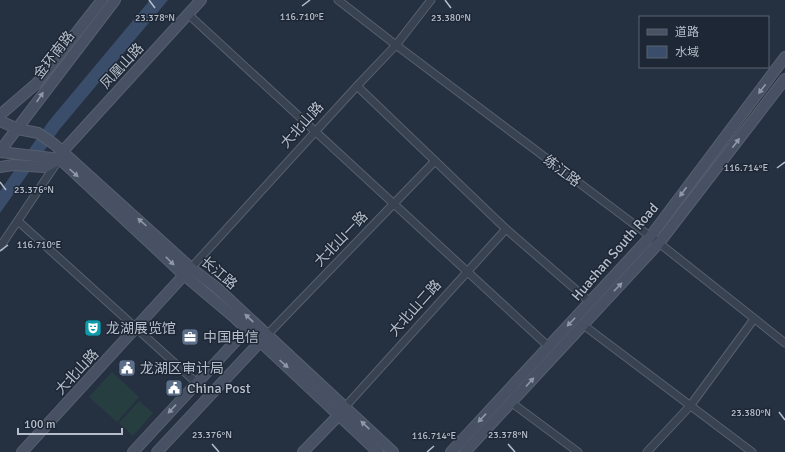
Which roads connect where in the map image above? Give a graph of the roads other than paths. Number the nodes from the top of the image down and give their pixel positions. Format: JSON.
{"nodes":[{"id":1,"x":102,"y":0,"type":"edge"},
{"id":2,"x":114,"y":0,"type":"edge"},
{"id":3,"x":202,"y":0,"type":"edge"},
{"id":4,"x":338,"y":0,"type":"edge"},
{"id":5,"x":431,"y":0,"type":"edge"},
{"id":6,"x":188,"y":15,"type":"junction"},
{"id":7,"x":396,"y":46,"type":"junction"},
{"id":8,"x":785,"y":57,"type":"edge"},
{"id":9,"x":785,"y":79,"type":"edge"},
{"id":10,"x":356,"y":86,"type":"junction"},
{"id":11,"x":0,"y":115,"type":"edge"},
{"id":12,"x":0,"y":121,"type":"edge"},
{"id":13,"x":315,"y":131,"type":"junction"},
{"id":14,"x":7,"y":142,"type":"edge"},
{"id":15,"x":61,"y":155,"type":"junction"},
{"id":16,"x":435,"y":161,"type":"junction"},
{"id":17,"x":43,"y":162,"type":"junction"},
{"id":18,"x":0,"y":167,"type":"edge"},
{"id":19,"x":394,"y":204,"type":"junction"},
{"id":20,"x":18,"y":221,"type":"junction"},
{"id":21,"x":506,"y":228,"type":"junction"},
{"id":22,"x":650,"y":237,"type":"junction"},
{"id":23,"x":659,"y":243,"type":"junction"},
{"id":24,"x":0,"y":247,"type":"edge"},
{"id":25,"x":188,"y":271,"type":"junction"},
{"id":26,"x":466,"y":272,"type":"junction"},
{"id":27,"x":590,"y":302,"type":"junction"},
{"id":28,"x":754,"y":319,"type":"junction"},
{"id":29,"x":582,"y":324,"type":"junction"},
{"id":30,"x":137,"y":327,"type":"junction"},
{"id":31,"x":246,"y":330,"type":"junction"},
{"id":32,"x":263,"y":339,"type":"junction"},
{"id":33,"x":785,"y":343,"type":"edge"},
{"id":34,"x":548,"y":346,"type":"junction"},
{"id":35,"x":197,"y":383,"type":"junction"},
{"id":36,"x":210,"y":395,"type":"junction"},
{"id":37,"x":512,"y":403,"type":"junction"},
{"id":38,"x":690,"y":406,"type":"junction"},
{"id":39,"x":342,"y":411,"type":"junction"},
{"id":40,"x":22,"y":452,"type":"edge"},
{"id":41,"x":133,"y":452,"type":"edge"},
{"id":42,"x":156,"y":452,"type":"edge"},
{"id":43,"x":303,"y":452,"type":"edge"},
{"id":44,"x":378,"y":452,"type":"edge"},
{"id":45,"x":393,"y":452,"type":"edge"},
{"id":46,"x":451,"y":452,"type":"edge"},
{"id":47,"x":465,"y":452,"type":"edge"},
{"id":48,"x":578,"y":452,"type":"edge"},
{"id":49,"x":647,"y":452,"type":"edge"},
{"id":50,"x":752,"y":452,"type":"edge"}],
"edges":[{"from":1,"to":11,"type":"street"},
{"from":14,"to":2,"type":"street","name":"金环南路","one_way":true},
{"from":3,"to":6,"type":"street","name":"凤凰山路"},
{"from":4,"to":7,"type":"street","name":"练江路"},
{"from":5,"to":7,"type":"street","name":"大北山路"},
{"from":6,"to":13,"type":"street"},
{"from":6,"to":15,"type":"street","name":"凤凰山路"},
{"from":7,"to":10,"type":"street","name":"大北山路"},
{"from":7,"to":22,"type":"street","name":"练江路"},
{"from":8,"to":22,"type":"street","name":"Huashan South Road","one_way":true},
{"from":23,"to":9,"type":"street","name":"Huashan South Road","one_way":true},
{"from":10,"to":13,"type":"street","name":"大北山路"},
{"from":10,"to":16,"type":"street"},
{"from":12,"to":14,"type":"street"},
{"from":13,"to":19,"type":"street"},
{"from":13,"to":25,"type":"street","name":"大北山路"},
{"from":14,"to":15,"type":"street","name":"长江路"},
{"from":14,"to":17,"type":"street"},
{"from":15,"to":17,"type":"street"},
{"from":15,"to":20,"type":"street"},
{"from":15,"to":25,"type":"street","name":"长江路"},
{"from":16,"to":19,"type":"street","name":"大北山一路"},
{"from":16,"to":21,"type":"street"},
{"from":17,"to":18,"type":"street"},
{"from":19,"to":26,"type":"street"},
{"from":19,"to":32,"type":"street","name":"大北山一路"},
{"from":20,"to":24,"type":"street"},
{"from":20,"to":30,"type":"street"},
{"from":21,"to":26,"type":"street","name":"大北山二路"},
{"from":21,"to":27,"type":"street"},
{"from":22,"to":23,"type":"street","name":"练江路"},
{"from":22,"to":27,"type":"street","name":"Huashan South Road"},
{"from":23,"to":28,"type":"street","name":"练江路"},
{"from":29,"to":23,"type":"street","name":"Huashan South Road","one_way":true},
{"from":25,"to":30,"type":"street","name":"大北山路"},
{"from":25,"to":31,"type":"street","name":"长江路"},
{"from":32,"to":25,"type":"street","name":"长江路","one_way":true},
{"from":26,"to":34,"type":"street"},
{"from":26,"to":39,"type":"street","name":"大北山二路"},
{"from":27,"to":34,"type":"street","name":"Huashan South Road","one_way":true},
{"from":28,"to":33,"type":"street","name":"练江路"},
{"from":28,"to":38,"type":"street"},
{"from":37,"to":29,"type":"street","name":"Huashan South Road","one_way":true},
{"from":29,"to":38,"type":"street"},
{"from":30,"to":35,"type":"street"},
{"from":30,"to":40,"type":"street","name":"大北山路"},
{"from":31,"to":32,"type":"street","name":"长江路"},
{"from":31,"to":35,"type":"street"},
{"from":32,"to":36,"type":"street","name":"大北山一路"},
{"from":32,"to":39,"type":"street","name":"长江路"},
{"from":34,"to":46,"type":"street","name":"Huashan South Road","one_way":true},
{"from":35,"to":36,"type":"street"},
{"from":35,"to":41,"type":"street","one_way":true},
{"from":36,"to":42,"type":"street","name":"大北山一路"},
{"from":37,"to":47,"type":"street","name":"Huashan South Road"},
{"from":37,"to":48,"type":"street"},
{"from":38,"to":49,"type":"street"},
{"from":38,"to":50,"type":"street"},
{"from":39,"to":43,"type":"street","name":"大北山二路"},
{"from":39,"to":44,"type":"street","name":"长江路"},
{"from":45,"to":39,"type":"street","name":"长江路","one_way":true}]}
